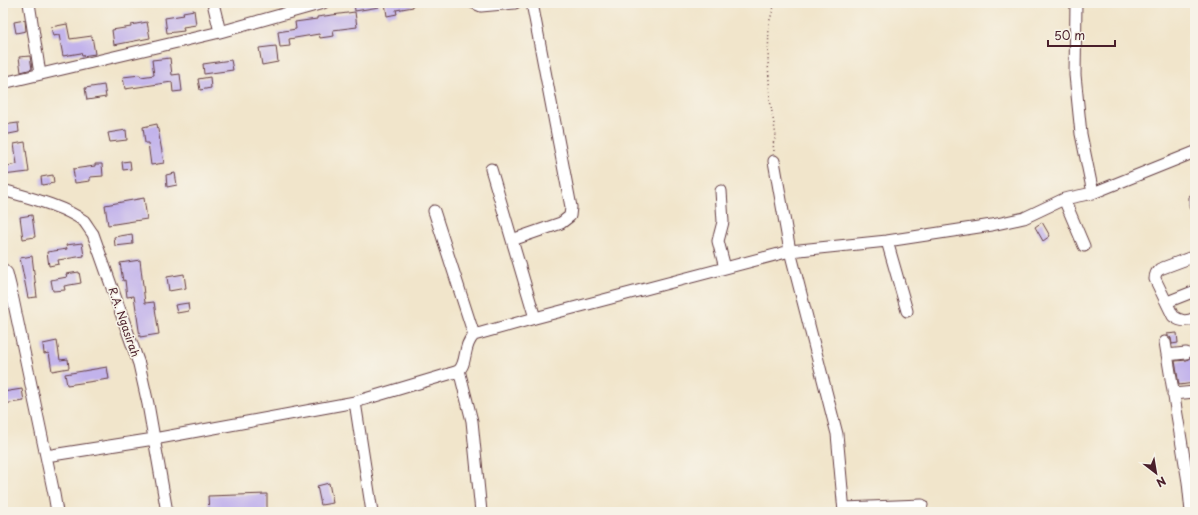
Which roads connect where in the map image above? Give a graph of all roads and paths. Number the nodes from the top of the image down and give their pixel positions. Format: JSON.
{"nodes":[{"id":1,"x":29,"y":3,"type":"edge"},
{"id":2,"x":213,"y":3,"type":"edge"},
{"id":3,"x":323,"y":3,"type":"edge"},
{"id":4,"x":474,"y":3,"type":"edge"},
{"id":5,"x":515,"y":3,"type":"edge"},
{"id":6,"x":532,"y":3,"type":"edge"},
{"id":7,"x":775,"y":3,"type":"edge"},
{"id":8,"x":1076,"y":3,"type":"edge"},
{"id":9,"x":220,"y":32,"type":"junction"},
{"id":10,"x":40,"y":74,"type":"junction"},
{"id":11,"x":3,"y":83,"type":"edge"},
{"id":12,"x":1195,"y":152,"type":"edge"},
{"id":13,"x":774,"y":161,"type":"joint"},
{"id":14,"x":490,"y":169,"type":"dead end"},
{"id":15,"x":3,"y":190,"type":"edge"},
{"id":16,"x":720,"y":191,"type":"dead end"},
{"id":17,"x":1093,"y":193,"type":"junction"},
{"id":18,"x":1195,"y":198,"type":"edge"},
{"id":19,"x":1064,"y":199,"type":"junction"},
{"id":20,"x":1195,"y":206,"type":"edge"},
{"id":21,"x":434,"y":211,"type":"dead end"},
{"id":22,"x":512,"y":240,"type":"junction"},
{"id":23,"x":887,"y":241,"type":"junction"},
{"id":24,"x":1084,"y":246,"type":"dead end"},
{"id":25,"x":790,"y":251,"type":"junction"},
{"id":26,"x":1195,"y":256,"type":"edge"},
{"id":27,"x":725,"y":268,"type":"junction"},
{"id":28,"x":3,"y":269,"type":"edge"},
{"id":29,"x":1195,"y":291,"type":"edge"},
{"id":30,"x":1167,"y":302,"type":"junction"},
{"id":31,"x":907,"y":311,"type":"dead end"},
{"id":32,"x":535,"y":318,"type":"junction"},
{"id":33,"x":1195,"y":318,"type":"edge"},
{"id":34,"x":474,"y":335,"type":"junction"},
{"id":35,"x":1165,"y":342,"type":"dead end"},
{"id":36,"x":1186,"y":353,"type":"dead end"},
{"id":37,"x":1167,"y":355,"type":"junction"},
{"id":38,"x":459,"y":370,"type":"junction"},
{"id":39,"x":1195,"y":392,"type":"edge"},
{"id":40,"x":1173,"y":394,"type":"junction"},
{"id":41,"x":355,"y":402,"type":"junction"},
{"id":42,"x":154,"y":439,"type":"junction"},
{"id":43,"x":46,"y":456,"type":"junction"},
{"id":44,"x":1191,"y":482,"type":"edge"},
{"id":45,"x":922,"y":504,"type":"dead end"},
{"id":46,"x":844,"y":510,"type":"edge"},
{"id":47,"x":57,"y":512,"type":"edge"},
{"id":48,"x":167,"y":512,"type":"edge"},
{"id":49,"x":372,"y":512,"type":"edge"},
{"id":50,"x":481,"y":512,"type":"edge"},
{"id":51,"x":1191,"y":512,"type":"edge"}],
"edges":[{"from":1,"to":10,"type":"street"},
{"from":2,"to":9,"type":"street"},
{"from":3,"to":9,"type":"street"},
{"from":4,"to":5,"type":"street"},
{"from":6,"to":22,"type":"street"},
{"from":7,"to":13,"type":"path"},
{"from":8,"to":17,"type":"street"},
{"from":9,"to":10,"type":"street"},
{"from":10,"to":11,"type":"street"},
{"from":12,"to":17,"type":"street"},
{"from":13,"to":25,"type":"street"},
{"from":14,"to":22,"type":"street"},
{"from":15,"to":42,"type":"street","name":"R.A. Ngasirah"},
{"from":16,"to":27,"type":"street"},
{"from":17,"to":19,"type":"street"},
{"from":18,"to":20,"type":"street"},
{"from":19,"to":23,"type":"street"},
{"from":19,"to":24,"type":"street"},
{"from":21,"to":34,"type":"street"},
{"from":22,"to":32,"type":"street"},
{"from":23,"to":25,"type":"street"},
{"from":23,"to":31,"type":"street"},
{"from":25,"to":27,"type":"street"},
{"from":25,"to":46,"type":"street"},
{"from":26,"to":30,"type":"street"},
{"from":27,"to":32,"type":"street"},
{"from":28,"to":43,"type":"street"},
{"from":29,"to":30,"type":"street"},
{"from":30,"to":33,"type":"street"},
{"from":32,"to":34,"type":"street"},
{"from":34,"to":38,"type":"street"},
{"from":35,"to":37,"type":"street"},
{"from":36,"to":37,"type":"street"},
{"from":37,"to":40,"type":"street"},
{"from":38,"to":41,"type":"street"},
{"from":38,"to":50,"type":"street"},
{"from":39,"to":40,"type":"street"},
{"from":40,"to":44,"type":"street"},
{"from":41,"to":42,"type":"street"},
{"from":41,"to":49,"type":"street"},
{"from":42,"to":43,"type":"street"},
{"from":42,"to":48,"type":"street","name":"R.A. Ngasirah"},
{"from":43,"to":47,"type":"street"},
{"from":44,"to":51,"type":"street"},
{"from":45,"to":46,"type":"street"}]}
